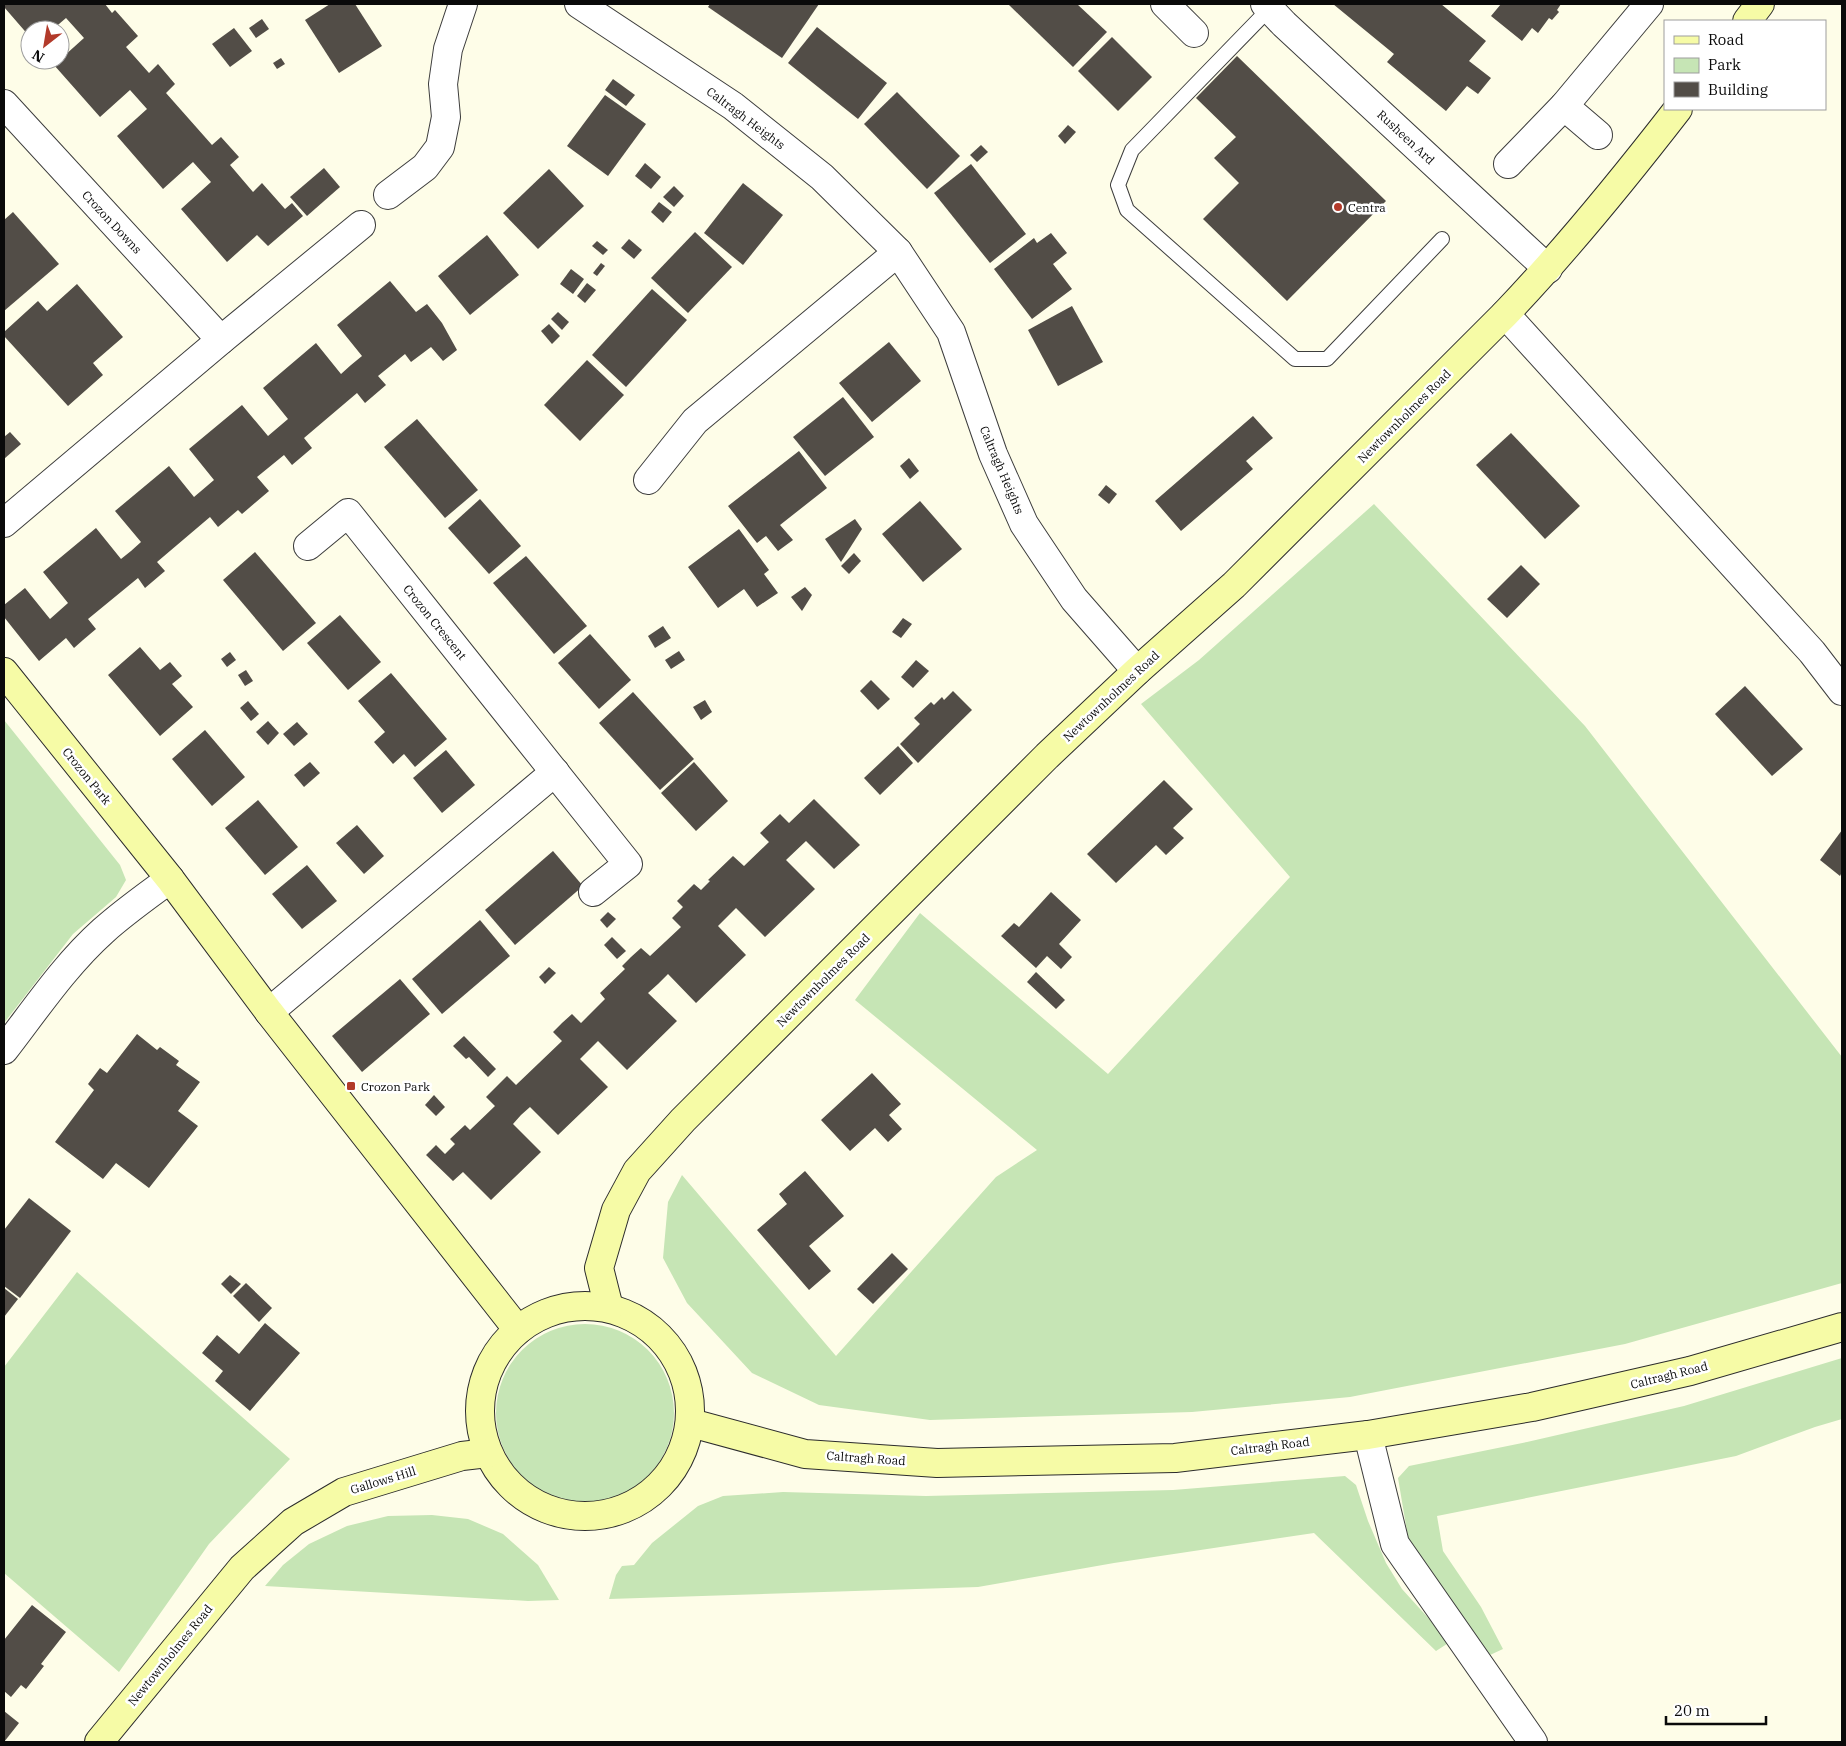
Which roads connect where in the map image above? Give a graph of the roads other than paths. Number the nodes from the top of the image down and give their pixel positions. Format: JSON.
{"nodes":[{"id":1,"x":463,"y":4,"type":"edge"},
{"id":2,"x":579,"y":4,"type":"edge"},
{"id":3,"x":1165,"y":4,"type":"edge"},
{"id":4,"x":1648,"y":4,"type":"edge"},
{"id":5,"x":1760,"y":4,"type":"edge"},
{"id":6,"x":1267,"y":6,"type":"edge"},
{"id":7,"x":1748,"y":20,"type":"edge"},
{"id":8,"x":1194,"y":32,"type":"dead end"},
{"id":9,"x":4,"y":104,"type":"edge"},
{"id":10,"x":1564,"y":106,"type":"junction"},
{"id":11,"x":1677,"y":110,"type":"edge"},
{"id":12,"x":1598,"y":135,"type":"dead end"},
{"id":13,"x":1508,"y":164,"type":"dead end"},
{"id":14,"x":388,"y":195,"type":"dead end"},
{"id":15,"x":361,"y":225,"type":"dead end"},
{"id":16,"x":1442,"y":239,"type":"dead end"},
{"id":17,"x":898,"y":252,"type":"junction"},
{"id":18,"x":1548,"y":269,"type":"junction"},
{"id":19,"x":1505,"y":314,"type":"junction"},
{"id":20,"x":221,"y":340,"type":"junction"},
{"id":21,"x":648,"y":480,"type":"dead end"},
{"id":22,"x":4,"y":523,"type":"edge"},
{"id":23,"x":308,"y":546,"type":"dead end"},
{"id":24,"x":1137,"y":671,"type":"junction"},
{"id":25,"x":4,"y":672,"type":"edge"},
{"id":26,"x":1842,"y":691,"type":"edge"},
{"id":27,"x":555,"y":772,"type":"junction"},
{"id":28,"x":170,"y":879,"type":"junction"},
{"id":29,"x":593,"y":892,"type":"dead end"},
{"id":30,"x":269,"y":1012,"type":"junction"},
{"id":31,"x":4,"y":1050,"type":"edge"},
{"id":32,"x":609,"y":1308,"type":"junction"},
{"id":33,"x":1842,"y":1327,"type":"edge"},
{"id":34,"x":518,"y":1330,"type":"junction"},
{"id":35,"x":690,"y":1423,"type":"junction"},
{"id":36,"x":1368,"y":1435,"type":"junction"},
{"id":37,"x":488,"y":1453,"type":"junction"},
{"id":38,"x":242,"y":1568,"type":"joint"},
{"id":39,"x":98,"y":1742,"type":"edge"},
{"id":40,"x":1533,"y":1742,"type":"edge"}],
"edges":[{"from":1,"to":14,"type":"street"},
{"from":2,"to":17,"type":"street","name":"Caltragh Heights"},
{"from":3,"to":8,"type":"street"},
{"from":4,"to":10,"type":"street"},
{"from":5,"to":7,"type":"street"},
{"from":6,"to":16,"type":"lane"},
{"from":6,"to":18,"type":"street","name":"Rusheen Ard"},
{"from":9,"to":20,"type":"street","name":"Crozon Downs"},
{"from":10,"to":12,"type":"street"},
{"from":10,"to":13,"type":"street"},
{"from":11,"to":18,"type":"street","name":"Newtownholmes Road"},
{"from":15,"to":20,"type":"street"},
{"from":17,"to":21,"type":"street"},
{"from":17,"to":24,"type":"street","name":"Caltragh Heights"},
{"from":18,"to":19,"type":"street","name":"Newtownholmes Road"},
{"from":19,"to":24,"type":"street","name":"Newtownholmes Road"},
{"from":19,"to":26,"type":"street"},
{"from":20,"to":22,"type":"street"},
{"from":23,"to":27,"type":"street","name":"Crozon Crescent"},
{"from":24,"to":32,"type":"street","name":"Newtownholmes Road"},
{"from":25,"to":28,"type":"street","name":"Crozon Park"},
{"from":27,"to":29,"type":"street","name":"Crozon Crescent"},
{"from":27,"to":30,"type":"street"},
{"from":28,"to":30,"type":"street","name":"Crozon Park"},
{"from":28,"to":31,"type":"street"},
{"from":30,"to":34,"type":"street","name":"Crozon Park"},
{"from":32,"to":34,"type":"street"},
{"from":32,"to":35,"type":"street"},
{"from":33,"to":36,"type":"street","name":"Caltragh Road"},
{"from":34,"to":37,"type":"street"},
{"from":35,"to":36,"type":"street","name":"Caltragh Road"},
{"from":35,"to":37,"type":"street"},
{"from":36,"to":40,"type":"street"},
{"from":37,"to":38,"type":"street","name":"Gallows Hill"},
{"from":38,"to":39,"type":"street","name":"Newtownholmes Road"}]}
